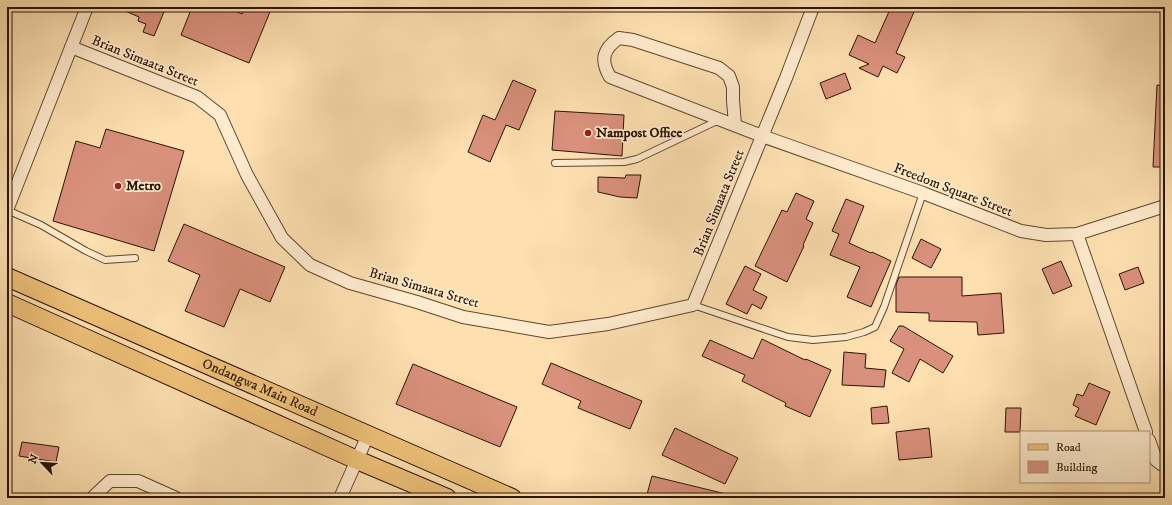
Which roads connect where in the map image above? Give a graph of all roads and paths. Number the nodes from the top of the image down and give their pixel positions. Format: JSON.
{"nodes":[{"id":1,"x":87,"y":7,"type":"edge"},
{"id":2,"x":813,"y":7,"type":"edge"},
{"id":3,"x":71,"y":47,"type":"junction"},
{"id":4,"x":719,"y":120,"type":"junction"},
{"id":5,"x":735,"y":125,"type":"junction"},
{"id":6,"x":762,"y":136,"type":"junction"},
{"id":7,"x":555,"y":163,"type":"dead end"},
{"id":8,"x":923,"y":193,"type":"junction"},
{"id":9,"x":1165,"y":206,"type":"edge"},
{"id":10,"x":7,"y":210,"type":"edge"},
{"id":11,"x":1077,"y":234,"type":"junction"},
{"id":12,"x":135,"y":258,"type":"dead end"},
{"id":13,"x":7,"y":277,"type":"edge"},
{"id":14,"x":7,"y":304,"type":"edge"},
{"id":15,"x":693,"y":305,"type":"junction"},
{"id":16,"x":1146,"y":431,"type":"edge"},
{"id":17,"x":368,"y":435,"type":"junction"},
{"id":18,"x":1150,"y":443,"type":"edge"},
{"id":19,"x":357,"y":460,"type":"junction"},
{"id":20,"x":1165,"y":463,"type":"edge"},
{"id":21,"x":92,"y":498,"type":"edge"},
{"id":22,"x":176,"y":498,"type":"edge"},
{"id":23,"x":340,"y":498,"type":"edge"},
{"id":24,"x":447,"y":498,"type":"edge"},
{"id":25,"x":512,"y":498,"type":"edge"}],
"edges":[{"from":1,"to":3,"type":"street"},
{"from":2,"to":6,"type":"street","name":"Brian Simaata Street"},
{"from":3,"to":10,"type":"street"},
{"from":3,"to":15,"type":"street","name":"Brian Simaata Street"},
{"from":4,"to":5,"type":"street","name":"Freedom Square Street"},
{"from":4,"to":5,"type":"street","name":"Freedom Square Street"},
{"from":4,"to":7,"type":"lane"},
{"from":5,"to":6,"type":"street","name":"Freedom Square Street"},
{"from":6,"to":8,"type":"street","name":"Freedom Square Street"},
{"from":6,"to":15,"type":"street","name":"Brian Simaata Street"},
{"from":8,"to":11,"type":"street","name":"Freedom Square Street"},
{"from":8,"to":15,"type":"lane"},
{"from":9,"to":11,"type":"street","name":"Freedom Square Street"},
{"from":10,"to":12,"type":"lane"},
{"from":11,"to":16,"type":"street"},
{"from":13,"to":17,"type":"main road","name":"Ondangwa Main Road"},
{"from":14,"to":19,"type":"main road","name":"Ondangwa Main Road"},
{"from":17,"to":19,"type":"street"},
{"from":17,"to":25,"type":"main road","name":"Ondangwa Main Road"},
{"from":18,"to":20,"type":"street"},
{"from":19,"to":23,"type":"street"},
{"from":19,"to":24,"type":"main road","name":"Ondangwa Main Road"},
{"from":21,"to":22,"type":"street"}]}
